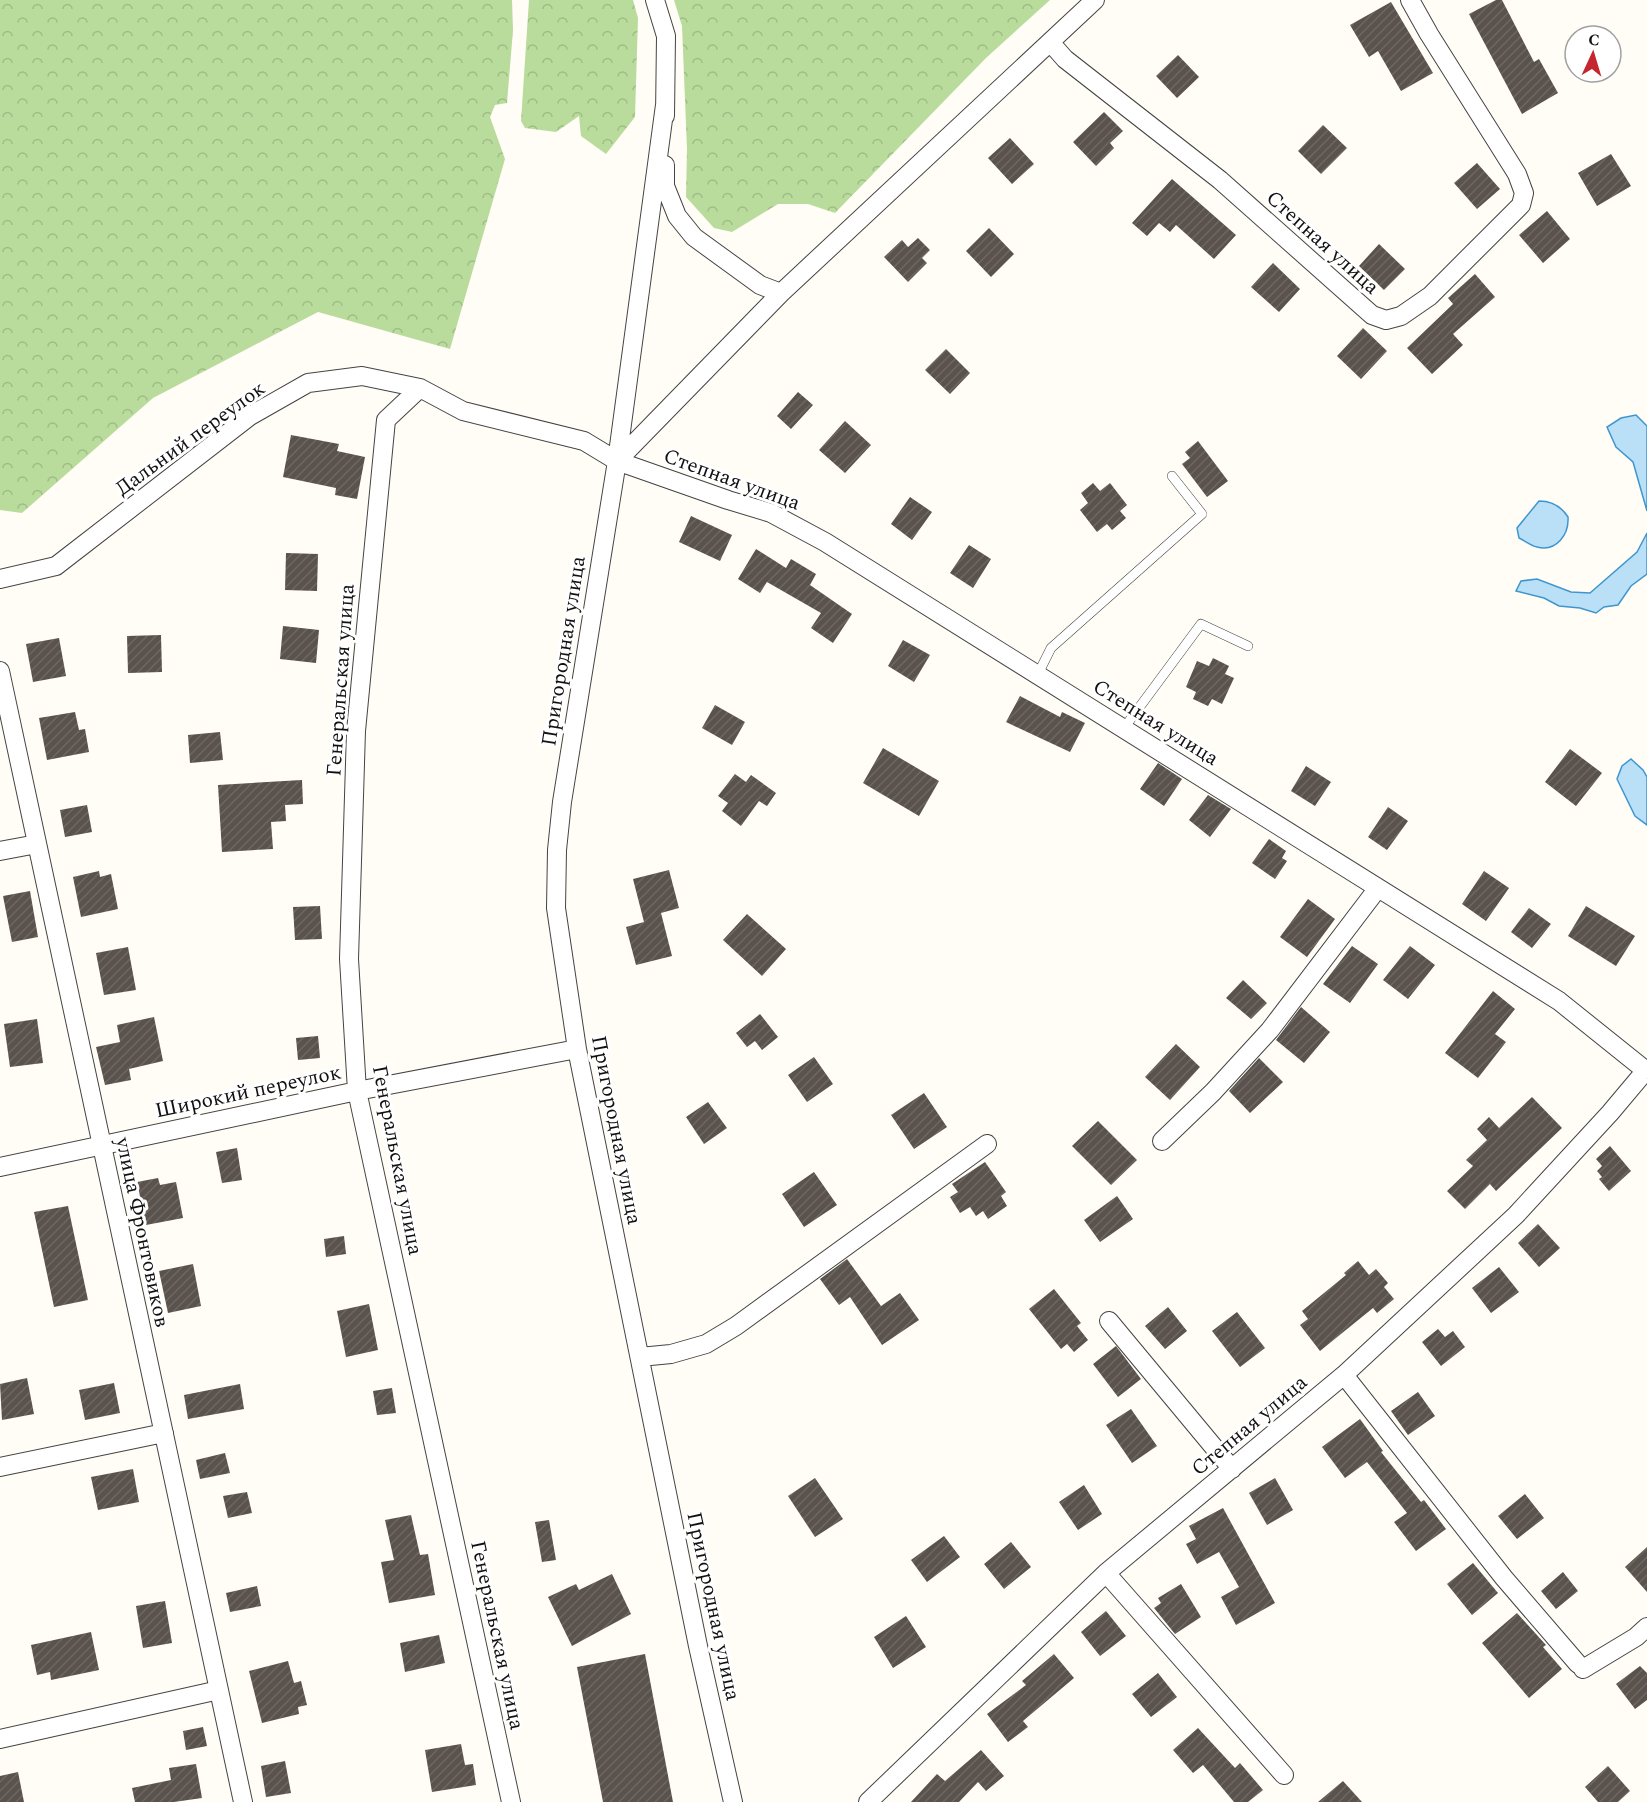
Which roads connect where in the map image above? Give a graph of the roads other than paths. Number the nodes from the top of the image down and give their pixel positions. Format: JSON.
{"nodes":[{"id":1,"x":655,"y":0,"type":"edge"},
{"id":2,"x":1095,"y":0,"type":"edge"},
{"id":3,"x":1410,"y":0,"type":"edge"},
{"id":4,"x":1050,"y":42,"type":"junction"},
{"id":5,"x":665,"y":105,"type":"junction"},
{"id":6,"x":781,"y":293,"type":"junction"},
{"id":7,"x":420,"y":388,"type":"junction"},
{"id":8,"x":617,"y":461,"type":"junction"},
{"id":9,"x":1172,"y":476,"type":"dead end"},
{"id":10,"x":0,"y":579,"type":"edge"},
{"id":11,"x":1248,"y":646,"type":"dead end"},
{"id":12,"x":0,"y":671,"type":"edge"},
{"id":13,"x":1038,"y":675,"type":"junction"},
{"id":14,"x":1124,"y":728,"type":"junction"},
{"id":15,"x":37,"y":844,"type":"junction"},
{"id":16,"x":0,"y":851,"type":"edge"},
{"id":17,"x":1378,"y":888,"type":"junction"},
{"id":18,"x":577,"y":1049,"type":"junction"},
{"id":19,"x":1646,"y":1070,"type":"edge"},
{"id":20,"x":357,"y":1091,"type":"junction"},
{"id":21,"x":1162,"y":1141,"type":"dead end"},
{"id":22,"x":987,"y":1144,"type":"dead end"},
{"id":23,"x":102,"y":1145,"type":"junction"},
{"id":24,"x":0,"y":1167,"type":"edge"},
{"id":25,"x":1109,"y":1322,"type":"dead end"},
{"id":26,"x":640,"y":1357,"type":"junction"},
{"id":27,"x":1344,"y":1375,"type":"junction"},
{"id":28,"x":164,"y":1433,"type":"junction"},
{"id":29,"x":0,"y":1467,"type":"edge"},
{"id":30,"x":1232,"y":1468,"type":"junction"},
{"id":31,"x":1106,"y":1573,"type":"junction"},
{"id":32,"x":1647,"y":1627,"type":"edge"},
{"id":33,"x":219,"y":1690,"type":"junction"},
{"id":34,"x":0,"y":1739,"type":"edge"},
{"id":35,"x":1284,"y":1775,"type":"dead end"},
{"id":36,"x":243,"y":1802,"type":"edge"},
{"id":37,"x":511,"y":1802,"type":"edge"},
{"id":38,"x":734,"y":1802,"type":"edge"},
{"id":39,"x":868,"y":1802,"type":"edge"}],
"edges":[{"from":1,"to":5,"type":"street"},
{"from":2,"to":4,"type":"street"},
{"from":3,"to":4,"type":"street","name":"Степная улица"},
{"from":4,"to":6,"type":"street"},
{"from":5,"to":6,"type":"street"},
{"from":5,"to":8,"type":"street","name":"Пригородная улица"},
{"from":6,"to":8,"type":"street"},
{"from":7,"to":8,"type":"street","name":"Дальний переулок"},
{"from":7,"to":10,"type":"street","name":"Дальний переулок"},
{"from":7,"to":20,"type":"street","name":"Генеральская улица"},
{"from":8,"to":13,"type":"street","name":"Степная улица"},
{"from":8,"to":18,"type":"street","name":"Пригородная улица"},
{"from":9,"to":13,"type":"lane"},
{"from":11,"to":14,"type":"lane"},
{"from":12,"to":15,"type":"street","name":"улица Фронтовиков"},
{"from":13,"to":14,"type":"street","name":"Степная улица"},
{"from":14,"to":17,"type":"street","name":"Степная улица"},
{"from":15,"to":16,"type":"street"},
{"from":15,"to":23,"type":"street","name":"улица Фронтовиков"},
{"from":17,"to":19,"type":"street","name":"Степная улица"},
{"from":17,"to":21,"type":"street"},
{"from":18,"to":20,"type":"street","name":"Широкий переулок"},
{"from":18,"to":26,"type":"street","name":"Пригородная улица"},
{"from":19,"to":27,"type":"street","name":"Степная улица"},
{"from":20,"to":23,"type":"street","name":"Широкий переулок"},
{"from":20,"to":37,"type":"street","name":"Генеральская улица"},
{"from":22,"to":26,"type":"street"},
{"from":23,"to":24,"type":"street","name":"Широкий переулок"},
{"from":23,"to":28,"type":"street","name":"улица Фронтовиков"},
{"from":25,"to":30,"type":"street"},
{"from":26,"to":38,"type":"street","name":"Пригородная улица"},
{"from":27,"to":30,"type":"street","name":"Степная улица"},
{"from":27,"to":32,"type":"street"},
{"from":28,"to":29,"type":"street"},
{"from":28,"to":33,"type":"street","name":"улица Фронтовиков"},
{"from":30,"to":31,"type":"street","name":"Степная улица"},
{"from":31,"to":35,"type":"street"},
{"from":31,"to":39,"type":"street","name":"Степная улица"},
{"from":33,"to":34,"type":"street"},
{"from":33,"to":36,"type":"street","name":"улица Фронтовиков"}]}
